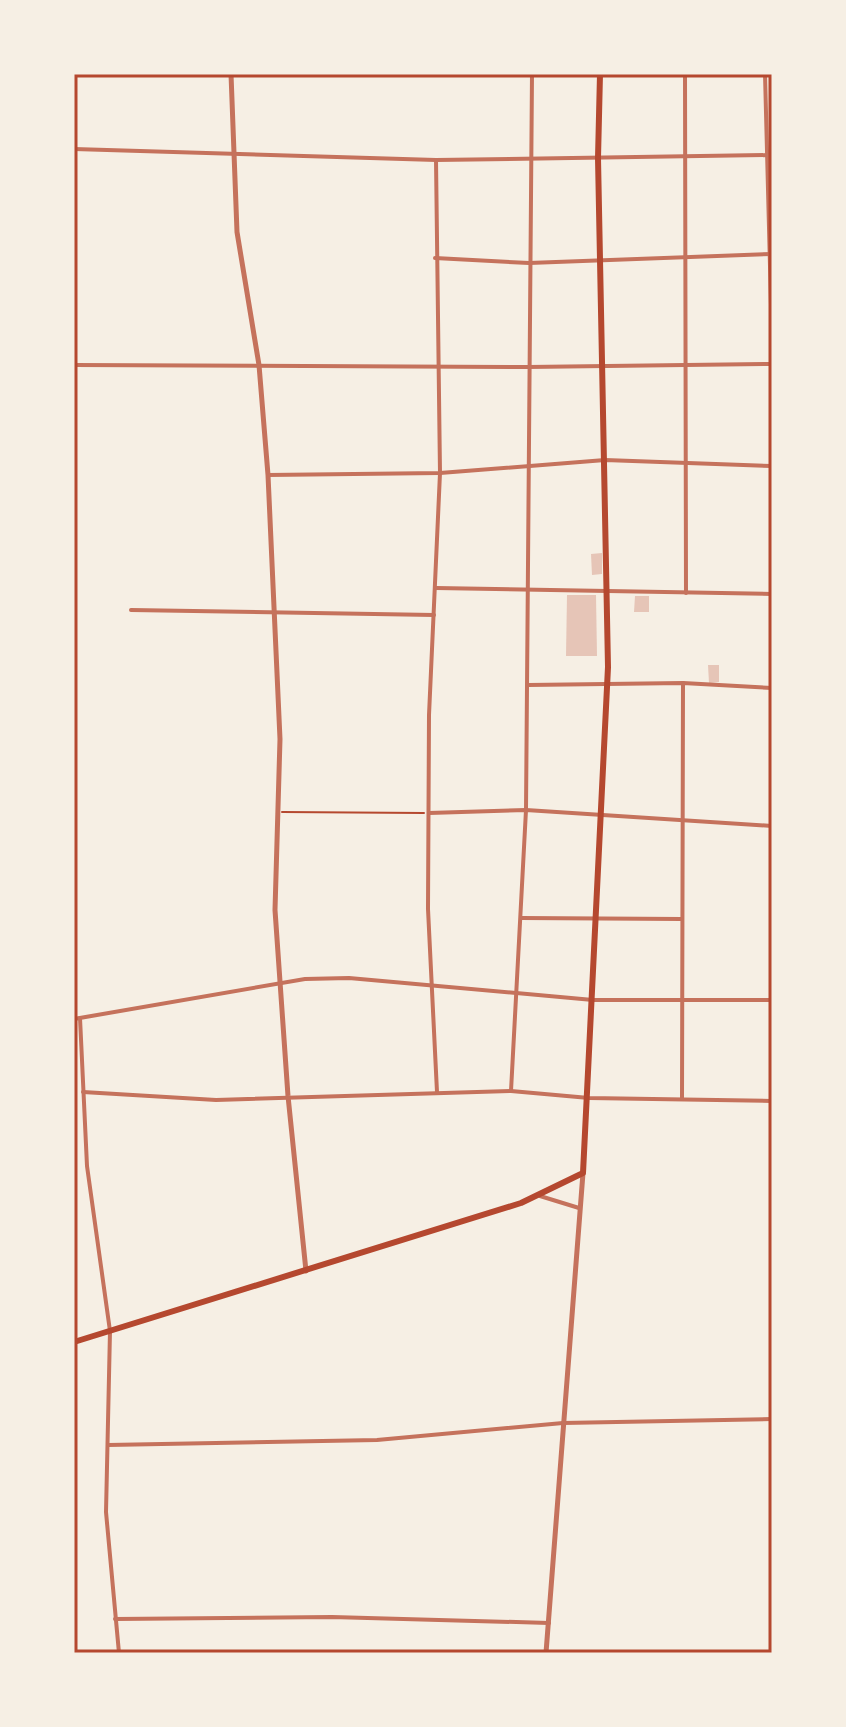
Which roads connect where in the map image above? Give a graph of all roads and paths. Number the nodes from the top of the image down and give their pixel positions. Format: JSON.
{"nodes":[{"id":1,"x":231,"y":74,"type":"edge"},
{"id":2,"x":532,"y":74,"type":"edge"},
{"id":3,"x":600,"y":74,"type":"edge"},
{"id":4,"x":685,"y":74,"type":"edge"},
{"id":5,"x":765,"y":74,"type":"edge"},
{"id":6,"x":74,"y":149,"type":"edge"},
{"id":7,"x":233,"y":155,"type":"junction"},
{"id":8,"x":769,"y":155,"type":"edge"},
{"id":9,"x":685,"y":157,"type":"junction"},
{"id":10,"x":598,"y":158,"type":"junction"},
{"id":11,"x":531,"y":159,"type":"junction"},
{"id":12,"x":436,"y":160,"type":"junction"},
{"id":13,"x":771,"y":254,"type":"edge"},
{"id":14,"x":688,"y":257,"type":"junction"},
{"id":15,"x":434,"y":258,"type":"junction"},
{"id":16,"x":600,"y":259,"type":"junction"},
{"id":17,"x":529,"y":263,"type":"junction"},
{"id":18,"x":772,"y":343,"type":"edge"},
{"id":19,"x":772,"y":364,"type":"edge"},
{"id":20,"x":74,"y":365,"type":"edge"},
{"id":21,"x":259,"y":365,"type":"junction"},
{"id":22,"x":602,"y":365,"type":"junction"},
{"id":23,"x":685,"y":365,"type":"junction"},
{"id":24,"x":439,"y":366,"type":"junction"},
{"id":25,"x":528,"y":367,"type":"junction"},
{"id":26,"x":605,"y":460,"type":"junction"},
{"id":27,"x":686,"y":462,"type":"junction"},
{"id":28,"x":772,"y":466,"type":"edge"},
{"id":29,"x":529,"y":467,"type":"junction"},
{"id":30,"x":440,"y":473,"type":"junction"},
{"id":31,"x":268,"y":475,"type":"junction"},
{"id":32,"x":436,"y":588,"type":"junction"},
{"id":33,"x":530,"y":590,"type":"junction"},
{"id":34,"x":607,"y":591,"type":"junction"},
{"id":35,"x":686,"y":593,"type":"junction"},
{"id":36,"x":772,"y":594,"type":"edge"},
{"id":37,"x":131,"y":610,"type":"dead end"},
{"id":38,"x":273,"y":611,"type":"junction"},
{"id":39,"x":434,"y":615,"type":"junction"},
{"id":40,"x":683,"y":683,"type":"junction"},
{"id":41,"x":528,"y":685,"type":"junction"},
{"id":42,"x":607,"y":685,"type":"junction"},
{"id":43,"x":772,"y":688,"type":"edge"},
{"id":44,"x":526,"y":810,"type":"junction"},
{"id":45,"x":276,"y":812,"type":"junction"},
{"id":46,"x":429,"y":813,"type":"junction"},
{"id":47,"x":602,"y":814,"type":"junction"},
{"id":48,"x":681,"y":818,"type":"junction"},
{"id":49,"x":772,"y":826,"type":"edge"},
{"id":50,"x":597,"y":917,"type":"junction"},
{"id":51,"x":521,"y":918,"type":"junction"},
{"id":52,"x":682,"y":919,"type":"junction"},
{"id":53,"x":281,"y":985,"type":"junction"},
{"id":54,"x":429,"y":985,"type":"junction"},
{"id":55,"x":516,"y":995,"type":"junction"},
{"id":56,"x":682,"y":998,"type":"junction"},
{"id":57,"x":593,"y":1000,"type":"junction"},
{"id":58,"x":772,"y":1000,"type":"edge"},
{"id":59,"x":77,"y":1018,"type":"edge"},
{"id":60,"x":511,"y":1091,"type":"junction"},
{"id":61,"x":83,"y":1092,"type":"junction"},
{"id":62,"x":437,"y":1092,"type":"junction"},
{"id":63,"x":288,"y":1096,"type":"junction"},
{"id":64,"x":589,"y":1098,"type":"junction"},
{"id":65,"x":682,"y":1099,"type":"junction"},
{"id":66,"x":772,"y":1101,"type":"edge"},
{"id":67,"x":583,"y":1173,"type":"junction"},
{"id":68,"x":540,"y":1196,"type":"junction"},
{"id":69,"x":579,"y":1208,"type":"junction"},
{"id":70,"x":306,"y":1272,"type":"junction"},
{"id":71,"x":110,"y":1331,"type":"junction"},
{"id":72,"x":74,"y":1342,"type":"edge"},
{"id":73,"x":772,"y":1419,"type":"edge"},
{"id":74,"x":563,"y":1423,"type":"junction"},
{"id":75,"x":108,"y":1445,"type":"junction"},
{"id":76,"x":115,"y":1619,"type":"junction"},
{"id":77,"x":550,"y":1623,"type":"junction"},
{"id":78,"x":119,"y":1653,"type":"edge"},
{"id":79,"x":546,"y":1653,"type":"edge"}],
"edges":[{"from":1,"to":7,"type":"street"},
{"from":2,"to":11,"type":"street"},
{"from":3,"to":10,"type":"main road"},
{"from":4,"to":9,"type":"street"},
{"from":5,"to":8,"type":"street"},
{"from":6,"to":7,"type":"street"},
{"from":7,"to":12,"type":"street"},
{"from":7,"to":21,"type":"street"},
{"from":8,"to":9,"type":"street"},
{"from":8,"to":13,"type":"street"},
{"from":9,"to":10,"type":"street"},
{"from":9,"to":14,"type":"street"},
{"from":10,"to":11,"type":"street"},
{"from":10,"to":16,"type":"main road"},
{"from":11,"to":12,"type":"street"},
{"from":11,"to":17,"type":"street"},
{"from":12,"to":15,"type":"street"},
{"from":13,"to":14,"type":"street"},
{"from":13,"to":18,"type":"street"},
{"from":14,"to":16,"type":"street"},
{"from":14,"to":23,"type":"street"},
{"from":15,"to":17,"type":"street"},
{"from":15,"to":24,"type":"street"},
{"from":16,"to":17,"type":"street"},
{"from":16,"to":22,"type":"main road"},
{"from":17,"to":25,"type":"street"},
{"from":19,"to":23,"type":"street"},
{"from":20,"to":21,"type":"street"},
{"from":21,"to":24,"type":"street"},
{"from":21,"to":31,"type":"street"},
{"from":22,"to":23,"type":"street"},
{"from":22,"to":25,"type":"street"},
{"from":22,"to":26,"type":"main road"},
{"from":23,"to":27,"type":"street"},
{"from":24,"to":25,"type":"street"},
{"from":24,"to":30,"type":"street"},
{"from":25,"to":29,"type":"street"},
{"from":26,"to":27,"type":"street"},
{"from":26,"to":29,"type":"street"},
{"from":26,"to":34,"type":"main road"},
{"from":27,"to":28,"type":"street"},
{"from":27,"to":35,"type":"street"},
{"from":29,"to":30,"type":"street"},
{"from":29,"to":33,"type":"street"},
{"from":30,"to":31,"type":"street"},
{"from":30,"to":32,"type":"street"},
{"from":31,"to":38,"type":"street"},
{"from":32,"to":33,"type":"street"},
{"from":32,"to":39,"type":"street"},
{"from":33,"to":34,"type":"street"},
{"from":33,"to":41,"type":"street"},
{"from":34,"to":35,"type":"street"},
{"from":34,"to":42,"type":"main road"},
{"from":35,"to":36,"type":"street"},
{"from":37,"to":38,"type":"street"},
{"from":38,"to":39,"type":"street"},
{"from":38,"to":45,"type":"street"},
{"from":39,"to":46,"type":"street"},
{"from":40,"to":42,"type":"street"},
{"from":40,"to":43,"type":"street"},
{"from":40,"to":48,"type":"street"},
{"from":41,"to":42,"type":"street"},
{"from":41,"to":44,"type":"street"},
{"from":42,"to":47,"type":"main road"},
{"from":44,"to":46,"type":"street"},
{"from":44,"to":47,"type":"street"},
{"from":44,"to":51,"type":"street"},
{"from":45,"to":46,"type":"path"},
{"from":45,"to":53,"type":"street"},
{"from":46,"to":54,"type":"street"},
{"from":47,"to":48,"type":"street"},
{"from":47,"to":50,"type":"main road"},
{"from":48,"to":49,"type":"street"},
{"from":48,"to":52,"type":"street"},
{"from":50,"to":51,"type":"street"},
{"from":50,"to":52,"type":"street"},
{"from":50,"to":57,"type":"main road"},
{"from":51,"to":55,"type":"street"},
{"from":52,"to":56,"type":"street"},
{"from":53,"to":54,"type":"street"},
{"from":53,"to":59,"type":"street"},
{"from":53,"to":63,"type":"street"},
{"from":54,"to":55,"type":"street"},
{"from":54,"to":62,"type":"street"},
{"from":55,"to":57,"type":"street"},
{"from":55,"to":60,"type":"street"},
{"from":56,"to":57,"type":"street"},
{"from":56,"to":58,"type":"street"},
{"from":56,"to":65,"type":"street"},
{"from":57,"to":64,"type":"main road"},
{"from":59,"to":61,"type":"street"},
{"from":60,"to":62,"type":"street"},
{"from":60,"to":64,"type":"street"},
{"from":61,"to":63,"type":"street"},
{"from":61,"to":71,"type":"street"},
{"from":62,"to":63,"type":"street"},
{"from":63,"to":70,"type":"street"},
{"from":64,"to":65,"type":"street"},
{"from":64,"to":67,"type":"main road"},
{"from":65,"to":66,"type":"street"},
{"from":67,"to":68,"type":"main road"},
{"from":67,"to":69,"type":"street"},
{"from":68,"to":69,"type":"street"},
{"from":68,"to":70,"type":"main road"},
{"from":69,"to":74,"type":"street"},
{"from":70,"to":71,"type":"main road"},
{"from":71,"to":72,"type":"main road"},
{"from":71,"to":75,"type":"street"},
{"from":73,"to":74,"type":"street"},
{"from":74,"to":75,"type":"street"},
{"from":74,"to":77,"type":"street"},
{"from":75,"to":76,"type":"street"},
{"from":76,"to":77,"type":"street"},
{"from":76,"to":78,"type":"street"},
{"from":77,"to":79,"type":"street"}]}
